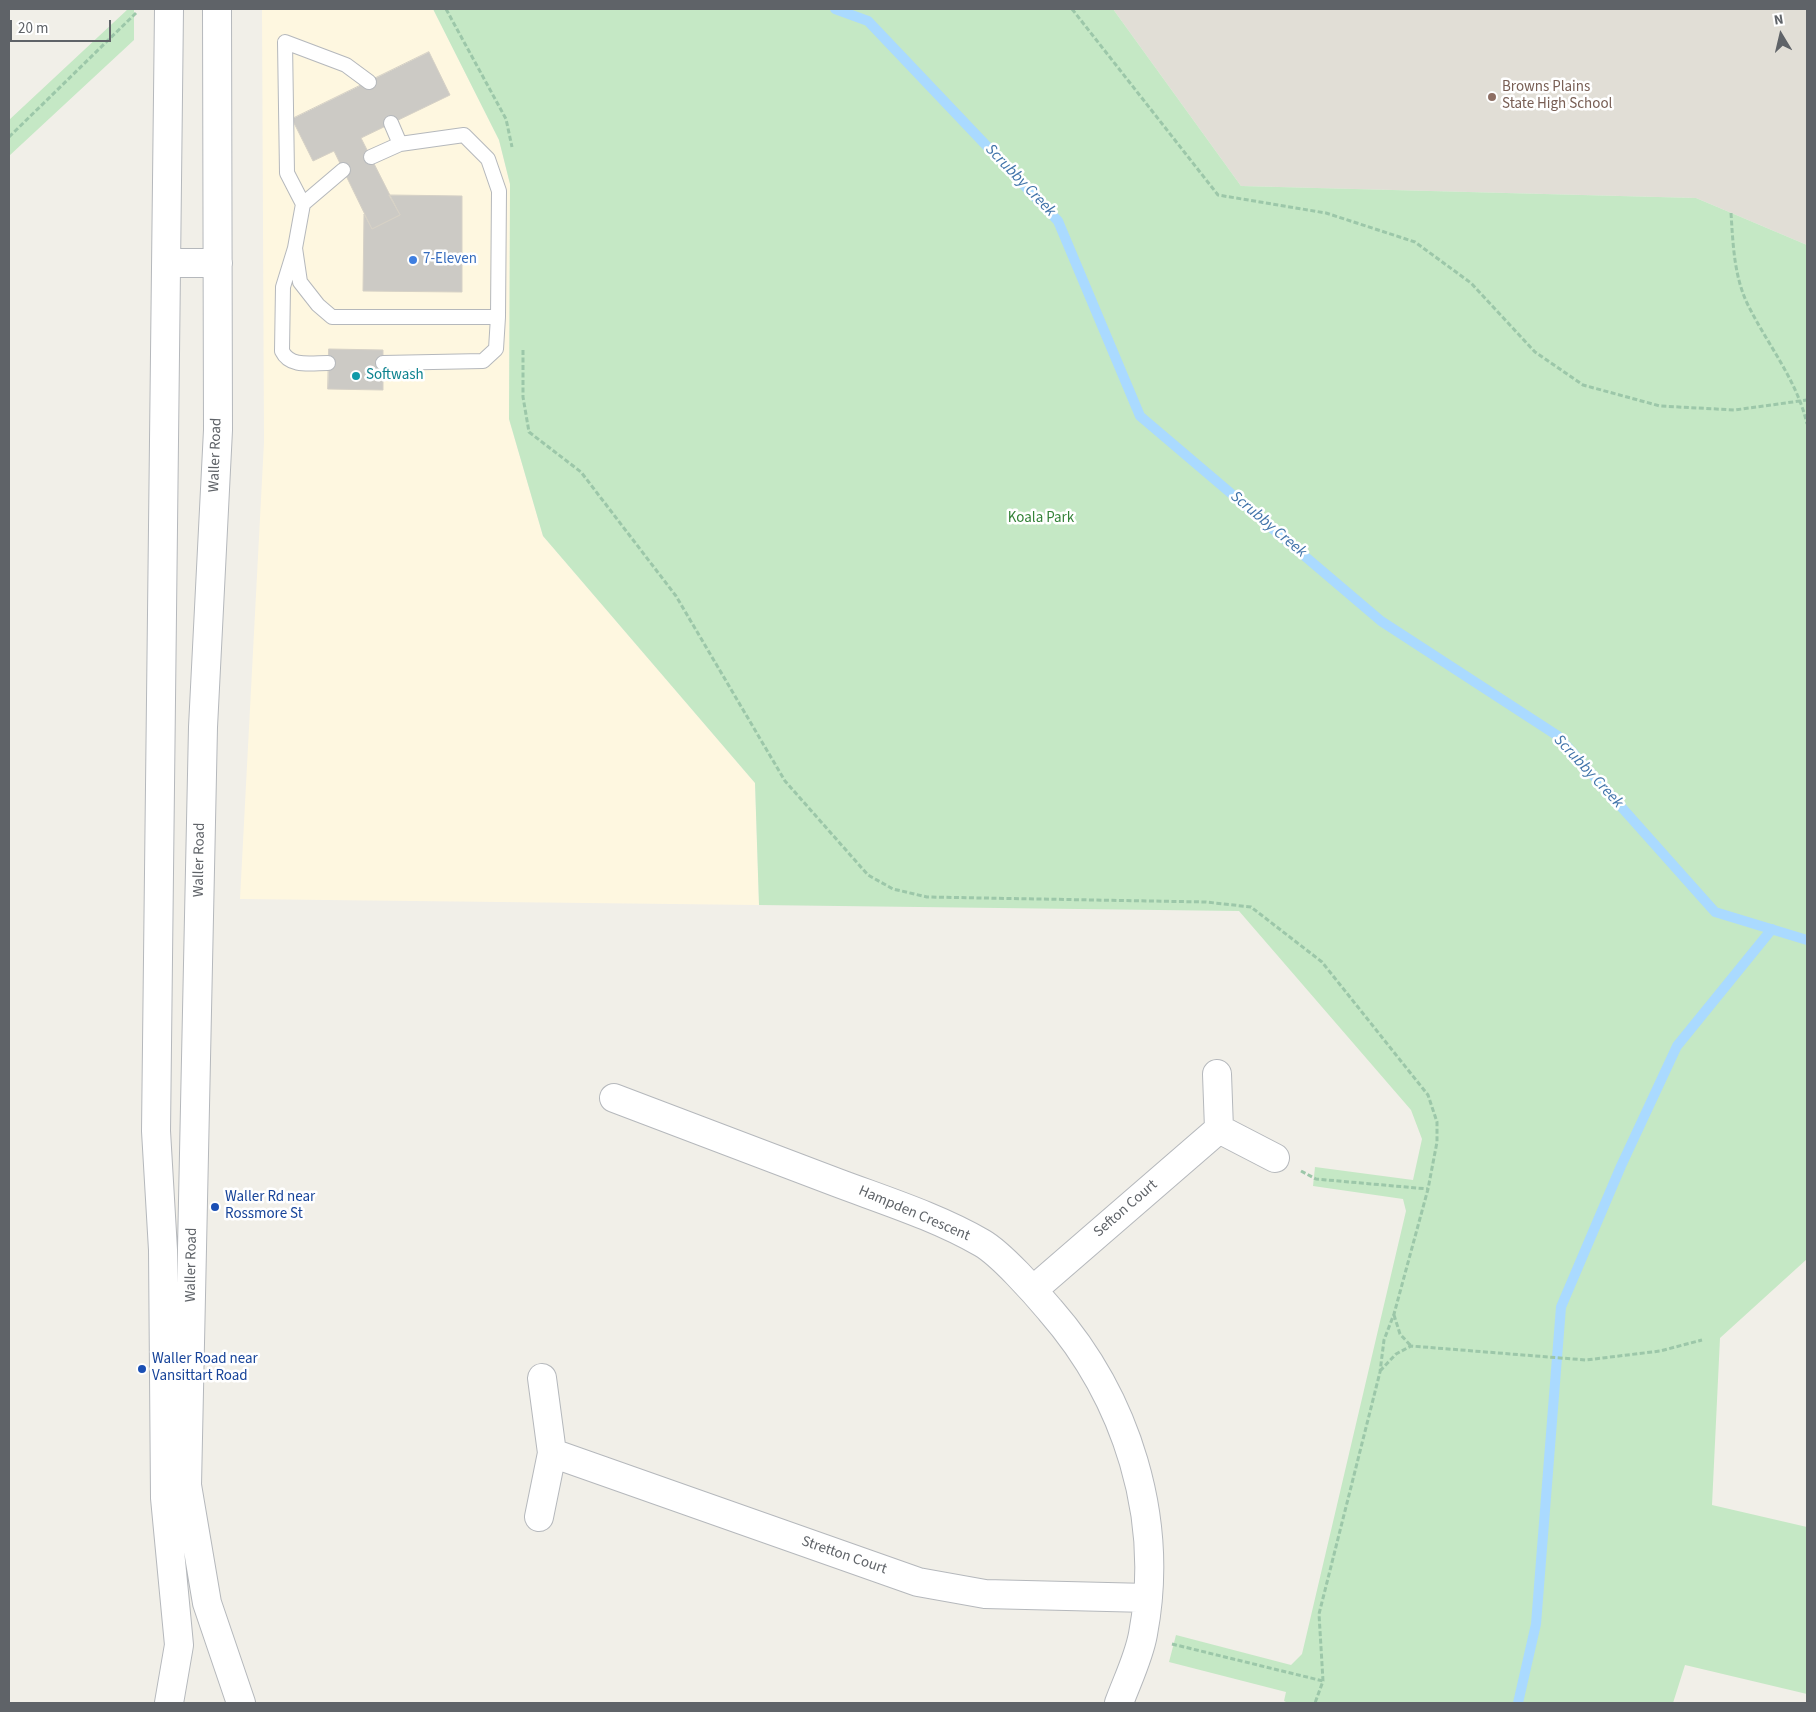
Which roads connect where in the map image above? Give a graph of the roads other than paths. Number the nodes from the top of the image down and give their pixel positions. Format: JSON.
{"nodes":[{"id":1,"x":169,"y":9,"type":"edge"},
{"id":2,"x":217,"y":9,"type":"edge"},
{"id":3,"x":369,"y":82,"type":"dead end"},
{"id":4,"x":391,"y":123,"type":"dead end"},
{"id":5,"x":400,"y":144,"type":"junction"},
{"id":6,"x":371,"y":157,"type":"dead end"},
{"id":7,"x":343,"y":170,"type":"dead end"},
{"id":8,"x":303,"y":204,"type":"junction"},
{"id":9,"x":296,"y":248,"type":"junction"},
{"id":10,"x":167,"y":263,"type":"junction"},
{"id":11,"x":218,"y":263,"type":"junction"},
{"id":12,"x":498,"y":317,"type":"junction"},
{"id":13,"x":328,"y":363,"type":"dead end"},
{"id":14,"x":383,"y":363,"type":"dead end"},
{"id":15,"x":161,"y":727,"type":"junction"},
{"id":16,"x":203,"y":727,"type":"junction"},
{"id":17,"x":1217,"y":1074,"type":"dead end"},
{"id":18,"x":614,"y":1098,"type":"dead end"},
{"id":19,"x":1219,"y":1129,"type":"junction"},
{"id":20,"x":1276,"y":1158,"type":"road end"},
{"id":21,"x":1033,"y":1290,"type":"junction"},
{"id":22,"x":542,"y":1378,"type":"dead end"},
{"id":23,"x":552,"y":1453,"type":"junction"},
{"id":24,"x":539,"y":1517,"type":"dead end"},
{"id":25,"x":1148,"y":1598,"type":"junction"},
{"id":26,"x":169,"y":1703,"type":"edge"},
{"id":27,"x":242,"y":1703,"type":"edge"},
{"id":28,"x":1119,"y":1703,"type":"edge"}],
"edges":[{"from":1,"to":10,"type":"street","name":"Waller Road"},
{"from":2,"to":11,"type":"street","name":"Waller Road"},
{"from":3,"to":8,"type":"lane"},
{"from":4,"to":5,"type":"lane"},
{"from":5,"to":6,"type":"lane"},
{"from":5,"to":12,"type":"lane"},
{"from":7,"to":8,"type":"lane"},
{"from":8,"to":9,"type":"lane"},
{"from":9,"to":12,"type":"lane"},
{"from":9,"to":13,"type":"lane"},
{"from":10,"to":11,"type":"street"},
{"from":10,"to":15,"type":"street","name":"Waller Road"},
{"from":11,"to":16,"type":"street","name":"Waller Road"},
{"from":12,"to":14,"type":"lane"},
{"from":15,"to":16,"type":"street"},
{"from":15,"to":26,"type":"street","name":"Waller Road"},
{"from":16,"to":27,"type":"street","name":"Waller Road"},
{"from":17,"to":19,"type":"street"},
{"from":18,"to":21,"type":"street","name":"Hampden Crescent"},
{"from":19,"to":20,"type":"street"},
{"from":19,"to":21,"type":"street","name":"Sefton Court"},
{"from":21,"to":25,"type":"street","name":"Hampden Crescent"},
{"from":22,"to":23,"type":"street"},
{"from":23,"to":24,"type":"street"},
{"from":23,"to":25,"type":"street","name":"Stretton Court"},
{"from":25,"to":28,"type":"street","name":"Hampden Crescent"}]}
